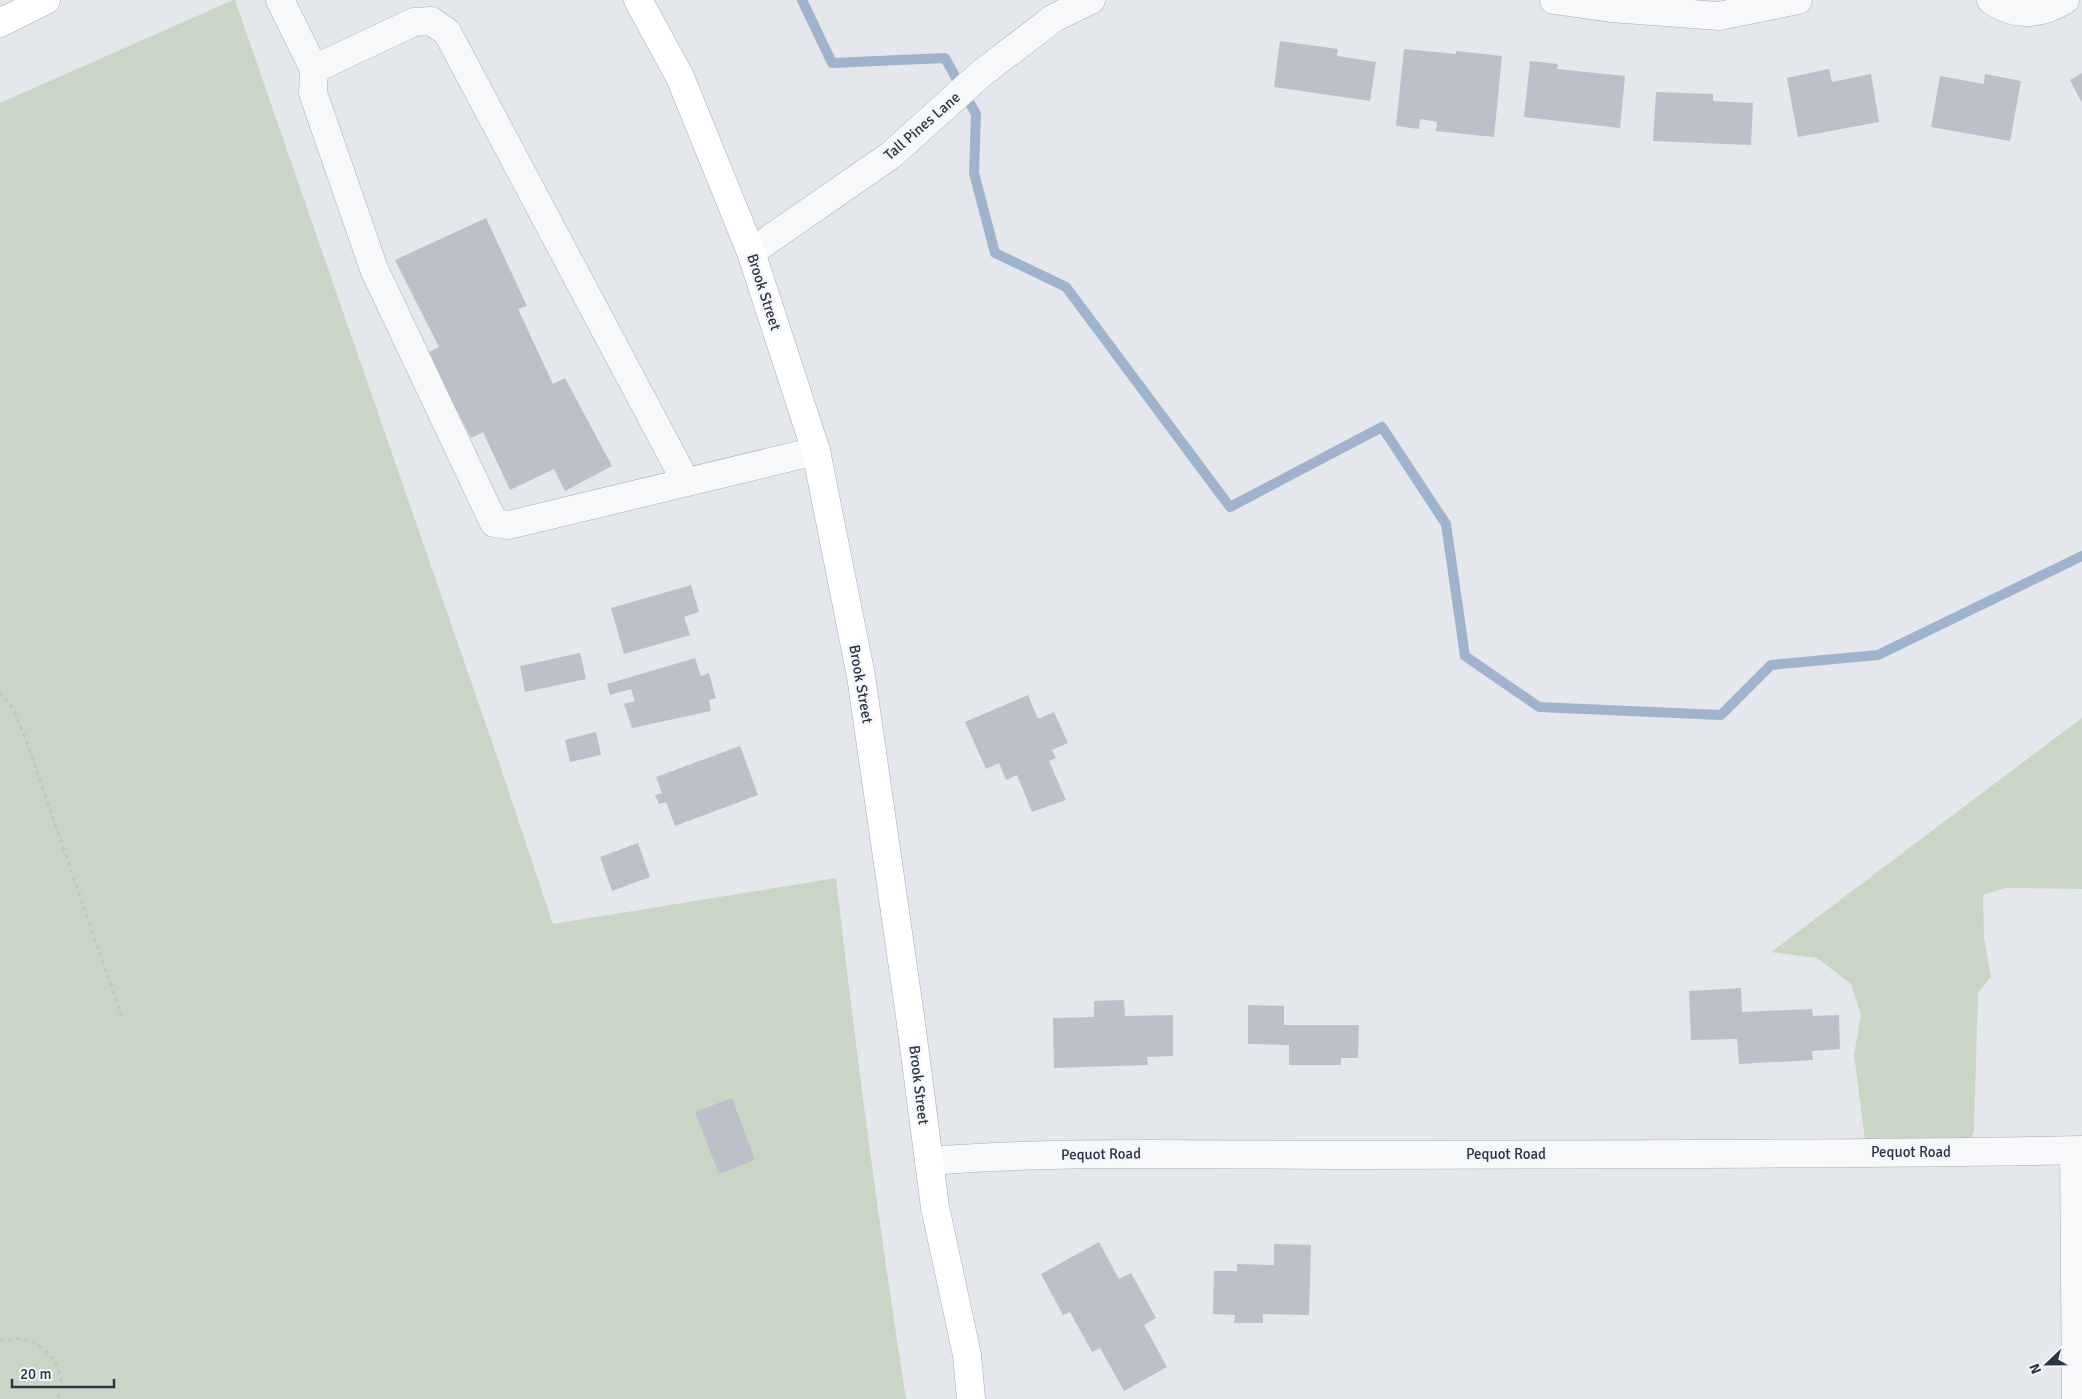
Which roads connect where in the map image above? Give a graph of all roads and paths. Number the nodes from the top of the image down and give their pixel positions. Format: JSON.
{"nodes":[{"id":1,"x":46,"y":0,"type":"edge"},
{"id":2,"x":280,"y":0,"type":"edge"},
{"id":3,"x":638,"y":0,"type":"edge"},
{"id":4,"x":1091,"y":0,"type":"edge"},
{"id":5,"x":1554,"y":0,"type":"edge"},
{"id":6,"x":1798,"y":0,"type":"edge"},
{"id":7,"x":1991,"y":0,"type":"edge"},
{"id":8,"x":2065,"y":0,"type":"edge"},
{"id":9,"x":9,"y":13,"type":"edge"},
{"id":10,"x":314,"y":69,"type":"junction"},
{"id":11,"x":751,"y":252,"type":"junction"},
{"id":12,"x":816,"y":451,"type":"junction"},
{"id":13,"x":686,"y":482,"type":"junction"},
{"id":14,"x":0,"y":692,"type":"edge"},
{"id":15,"x":122,"y":1017,"type":"dead end"},
{"id":16,"x":2078,"y":1150,"type":"edge"},
{"id":17,"x":929,"y":1161,"type":"junction"},
{"id":18,"x":0,"y":1341,"type":"edge"},
{"id":19,"x":57,"y":1399,"type":"edge"},
{"id":20,"x":971,"y":1399,"type":"edge"},
{"id":21,"x":2076,"y":1399,"type":"edge"}],
"edges":[{"from":1,"to":9,"type":"main road"},
{"from":2,"to":10,"type":"street"},
{"from":3,"to":11,"type":"main road","name":"Brook Street"},
{"from":4,"to":11,"type":"street","name":"Tall Pines Lane"},
{"from":5,"to":6,"type":"street"},
{"from":7,"to":8,"type":"street"},
{"from":10,"to":13,"type":"street"},
{"from":10,"to":13,"type":"street"},
{"from":11,"to":12,"type":"main road","name":"Brook Street"},
{"from":12,"to":13,"type":"street"},
{"from":12,"to":17,"type":"main road","name":"Brook Street"},
{"from":14,"to":15,"type":"path"},
{"from":16,"to":17,"type":"street","name":"Pequot Road"},
{"from":16,"to":21,"type":"street"},
{"from":17,"to":20,"type":"main road","name":"Brook Street"},
{"from":18,"to":19,"type":"path"}]}
